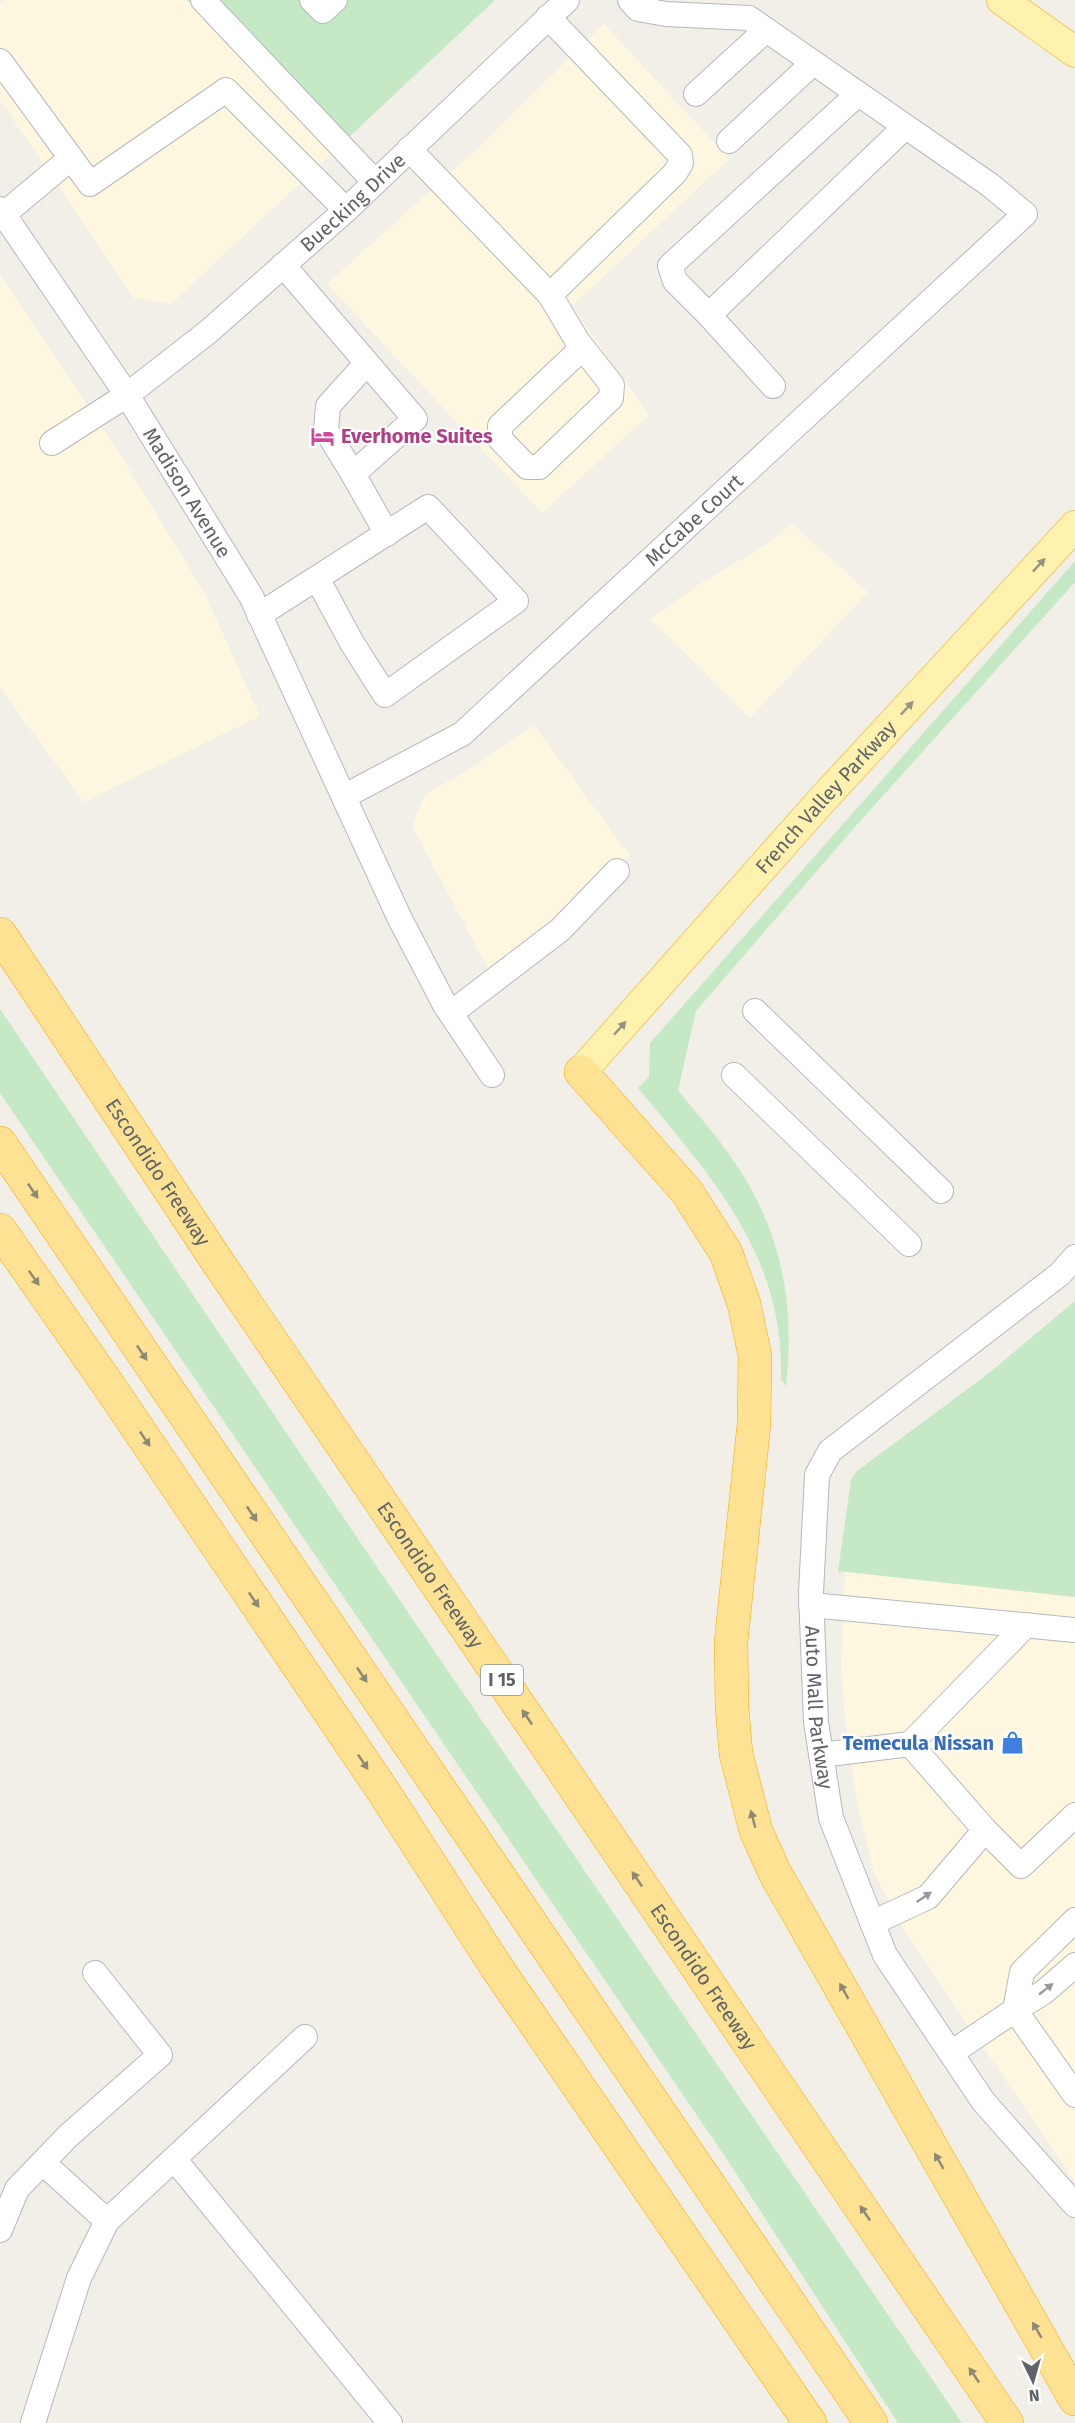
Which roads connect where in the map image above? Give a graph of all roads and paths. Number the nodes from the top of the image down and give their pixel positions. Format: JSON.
{"nodes":[{"id":1,"x":203,"y":0,"type":"edge"},
{"id":2,"x":312,"y":0,"type":"edge"},
{"id":3,"x":335,"y":0,"type":"edge"},
{"id":4,"x":567,"y":0,"type":"edge"},
{"id":5,"x":630,"y":0,"type":"edge"},
{"id":6,"x":1002,"y":0,"type":"edge"},
{"id":7,"x":548,"y":17,"type":"junction"},
{"id":8,"x":766,"y":30,"type":"junction"},
{"id":9,"x":1075,"y":52,"type":"edge"},
{"id":10,"x":0,"y":61,"type":"edge"},
{"id":11,"x":813,"y":63,"type":"junction"},
{"id":12,"x":696,"y":94,"type":"dead end"},
{"id":13,"x":858,"y":94,"type":"junction"},
{"id":14,"x":905,"y":127,"type":"junction"},
{"id":15,"x":729,"y":141,"type":"dead end"},
{"id":16,"x":409,"y":149,"type":"junction"},
{"id":17,"x":71,"y":158,"type":"junction"},
{"id":18,"x":375,"y":182,"type":"junction"},
{"id":19,"x":346,"y":210,"type":"junction"},
{"id":20,"x":2,"y":211,"type":"edge"},
{"id":21,"x":283,"y":265,"type":"junction"},
{"id":22,"x":550,"y":295,"type":"junction"},
{"id":23,"x":709,"y":315,"type":"junction"},
{"id":24,"x":579,"y":343,"type":"junction"},
{"id":25,"x":366,"y":364,"type":"junction"},
{"id":26,"x":773,"y":386,"type":"dead end"},
{"id":27,"x":127,"y":395,"type":"junction"},
{"id":28,"x":52,"y":443,"type":"dead end"},
{"id":29,"x":353,"y":474,"type":"junction"},
{"id":30,"x":1075,"y":526,"type":"edge"},
{"id":31,"x":387,"y":534,"type":"junction"},
{"id":32,"x":318,"y":580,"type":"junction"},
{"id":33,"x":260,"y":615,"type":"junction"},
{"id":34,"x":345,"y":796,"type":"junction"},
{"id":35,"x":617,"y":871,"type":"dead end"},
{"id":36,"x":0,"y":934,"type":"edge"},
{"id":37,"x":755,"y":1011,"type":"dead end"},
{"id":38,"x":451,"y":1013,"type":"junction"},
{"id":39,"x":581,"y":1072,"type":"joint"},
{"id":40,"x":492,"y":1075,"type":"dead end"},
{"id":41,"x":734,"y":1076,"type":"dead end"},
{"id":42,"x":0,"y":1143,"type":"edge"},
{"id":43,"x":941,"y":1191,"type":"dead end"},
{"id":44,"x":0,"y":1230,"type":"edge"},
{"id":45,"x":909,"y":1244,"type":"dead end"},
{"id":46,"x":1075,"y":1257,"type":"edge"},
{"id":47,"x":811,"y":1605,"type":"junction"},
{"id":48,"x":1026,"y":1625,"type":"junction"},
{"id":49,"x":1075,"y":1630,"type":"edge"},
{"id":50,"x":910,"y":1744,"type":"junction"},
{"id":51,"x":821,"y":1755,"type":"junction"},
{"id":52,"x":1075,"y":1815,"type":"edge"},
{"id":53,"x":985,"y":1830,"type":"junction"},
{"id":54,"x":1075,"y":1920,"type":"edge"},
{"id":55,"x":872,"y":1923,"type":"junction"},
{"id":56,"x":1075,"y":1965,"type":"edge"},
{"id":57,"x":95,"y":1973,"type":"dead end"},
{"id":58,"x":1015,"y":2010,"type":"junction"},
{"id":59,"x":305,"y":2037,"type":"dead end"},
{"id":60,"x":951,"y":2053,"type":"junction"},
{"id":61,"x":1075,"y":2095,"type":"edge"},
{"id":62,"x":175,"y":2160,"type":"junction"},
{"id":63,"x":43,"y":2163,"type":"junction"},
{"id":64,"x":1075,"y":2205,"type":"edge"},
{"id":65,"x":107,"y":2220,"type":"junction"},
{"id":66,"x":0,"y":2230,"type":"edge"},
{"id":67,"x":1075,"y":2399,"type":"edge"},
{"id":68,"x":33,"y":2423,"type":"edge"},
{"id":69,"x":390,"y":2423,"type":"edge"},
{"id":70,"x":810,"y":2423,"type":"edge"},
{"id":71,"x":871,"y":2423,"type":"edge"},
{"id":72,"x":1007,"y":2423,"type":"edge"}],
"edges":[{"from":1,"to":18,"type":"street"},
{"from":2,"to":3,"type":"street"},
{"from":4,"to":7,"type":"street","name":"Buecking Drive"},
{"from":5,"to":8,"type":"street"},
{"from":6,"to":9,"type":"main road"},
{"from":7,"to":16,"type":"street","name":"Buecking Drive"},
{"from":7,"to":22,"type":"street"},
{"from":8,"to":11,"type":"street"},
{"from":8,"to":12,"type":"street"},
{"from":10,"to":17,"type":"street"},
{"from":11,"to":13,"type":"street"},
{"from":11,"to":15,"type":"street"},
{"from":13,"to":14,"type":"street"},
{"from":13,"to":23,"type":"street"},
{"from":14,"to":23,"type":"street"},
{"from":14,"to":34,"type":"street","name":"McCabe Court"},
{"from":16,"to":18,"type":"street","name":"Buecking Drive"},
{"from":16,"to":22,"type":"street"},
{"from":17,"to":19,"type":"street"},
{"from":17,"to":20,"type":"street"},
{"from":18,"to":19,"type":"street","name":"Buecking Drive"},
{"from":19,"to":21,"type":"street","name":"Buecking Drive"},
{"from":20,"to":27,"type":"street","name":"Madison Avenue"},
{"from":21,"to":25,"type":"street"},
{"from":21,"to":27,"type":"street","name":"Buecking Drive"},
{"from":22,"to":24,"type":"street"},
{"from":23,"to":26,"type":"street"},
{"from":24,"to":24,"type":"street"},
{"from":25,"to":29,"type":"street"},
{"from":25,"to":29,"type":"street"},
{"from":27,"to":28,"type":"street","name":"Buecking Drive"},
{"from":27,"to":33,"type":"street","name":"Madison Avenue"},
{"from":29,"to":31,"type":"street"},
{"from":39,"to":30,"type":"main road","name":"French Valley Parkway","one_way":true},
{"from":31,"to":32,"type":"street"},
{"from":31,"to":32,"type":"street"},
{"from":32,"to":33,"type":"street"},
{"from":33,"to":34,"type":"street","name":"Madison Avenue"},
{"from":34,"to":38,"type":"street","name":"Madison Avenue"},
{"from":35,"to":38,"type":"street"},
{"from":72,"to":36,"type":"highway","name":"Escondido Freeway","number":"I 15","one_way":true},
{"from":37,"to":43,"type":"street"},
{"from":38,"to":40,"type":"street","name":"Madison Avenue"},
{"from":67,"to":39,"type":"highway","one_way":true},
{"from":41,"to":45,"type":"street"},
{"from":42,"to":71,"type":"highway","one_way":true},
{"from":44,"to":70,"type":"highway","one_way":true},
{"from":46,"to":47,"type":"street","name":"Auto Mall Parkway"},
{"from":47,"to":48,"type":"street"},
{"from":47,"to":51,"type":"street","name":"Auto Mall Parkway"},
{"from":48,"to":49,"type":"street"},
{"from":48,"to":50,"type":"street"},
{"from":50,"to":51,"type":"street"},
{"from":50,"to":53,"type":"street"},
{"from":51,"to":55,"type":"street","name":"Auto Mall Parkway"},
{"from":52,"to":53,"type":"street"},
{"from":55,"to":53,"type":"street","one_way":true},
{"from":54,"to":58,"type":"street"},
{"from":55,"to":60,"type":"street","name":"Auto Mall Parkway"},
{"from":58,"to":56,"type":"street","one_way":true},
{"from":57,"to":63,"type":"street"},
{"from":58,"to":60,"type":"street"},
{"from":58,"to":61,"type":"street"},
{"from":59,"to":62,"type":"street"},
{"from":60,"to":64,"type":"street","name":"Auto Mall Parkway"},
{"from":62,"to":65,"type":"street"},
{"from":62,"to":69,"type":"street"},
{"from":63,"to":65,"type":"street"},
{"from":63,"to":66,"type":"street"},
{"from":65,"to":68,"type":"street"}]}
